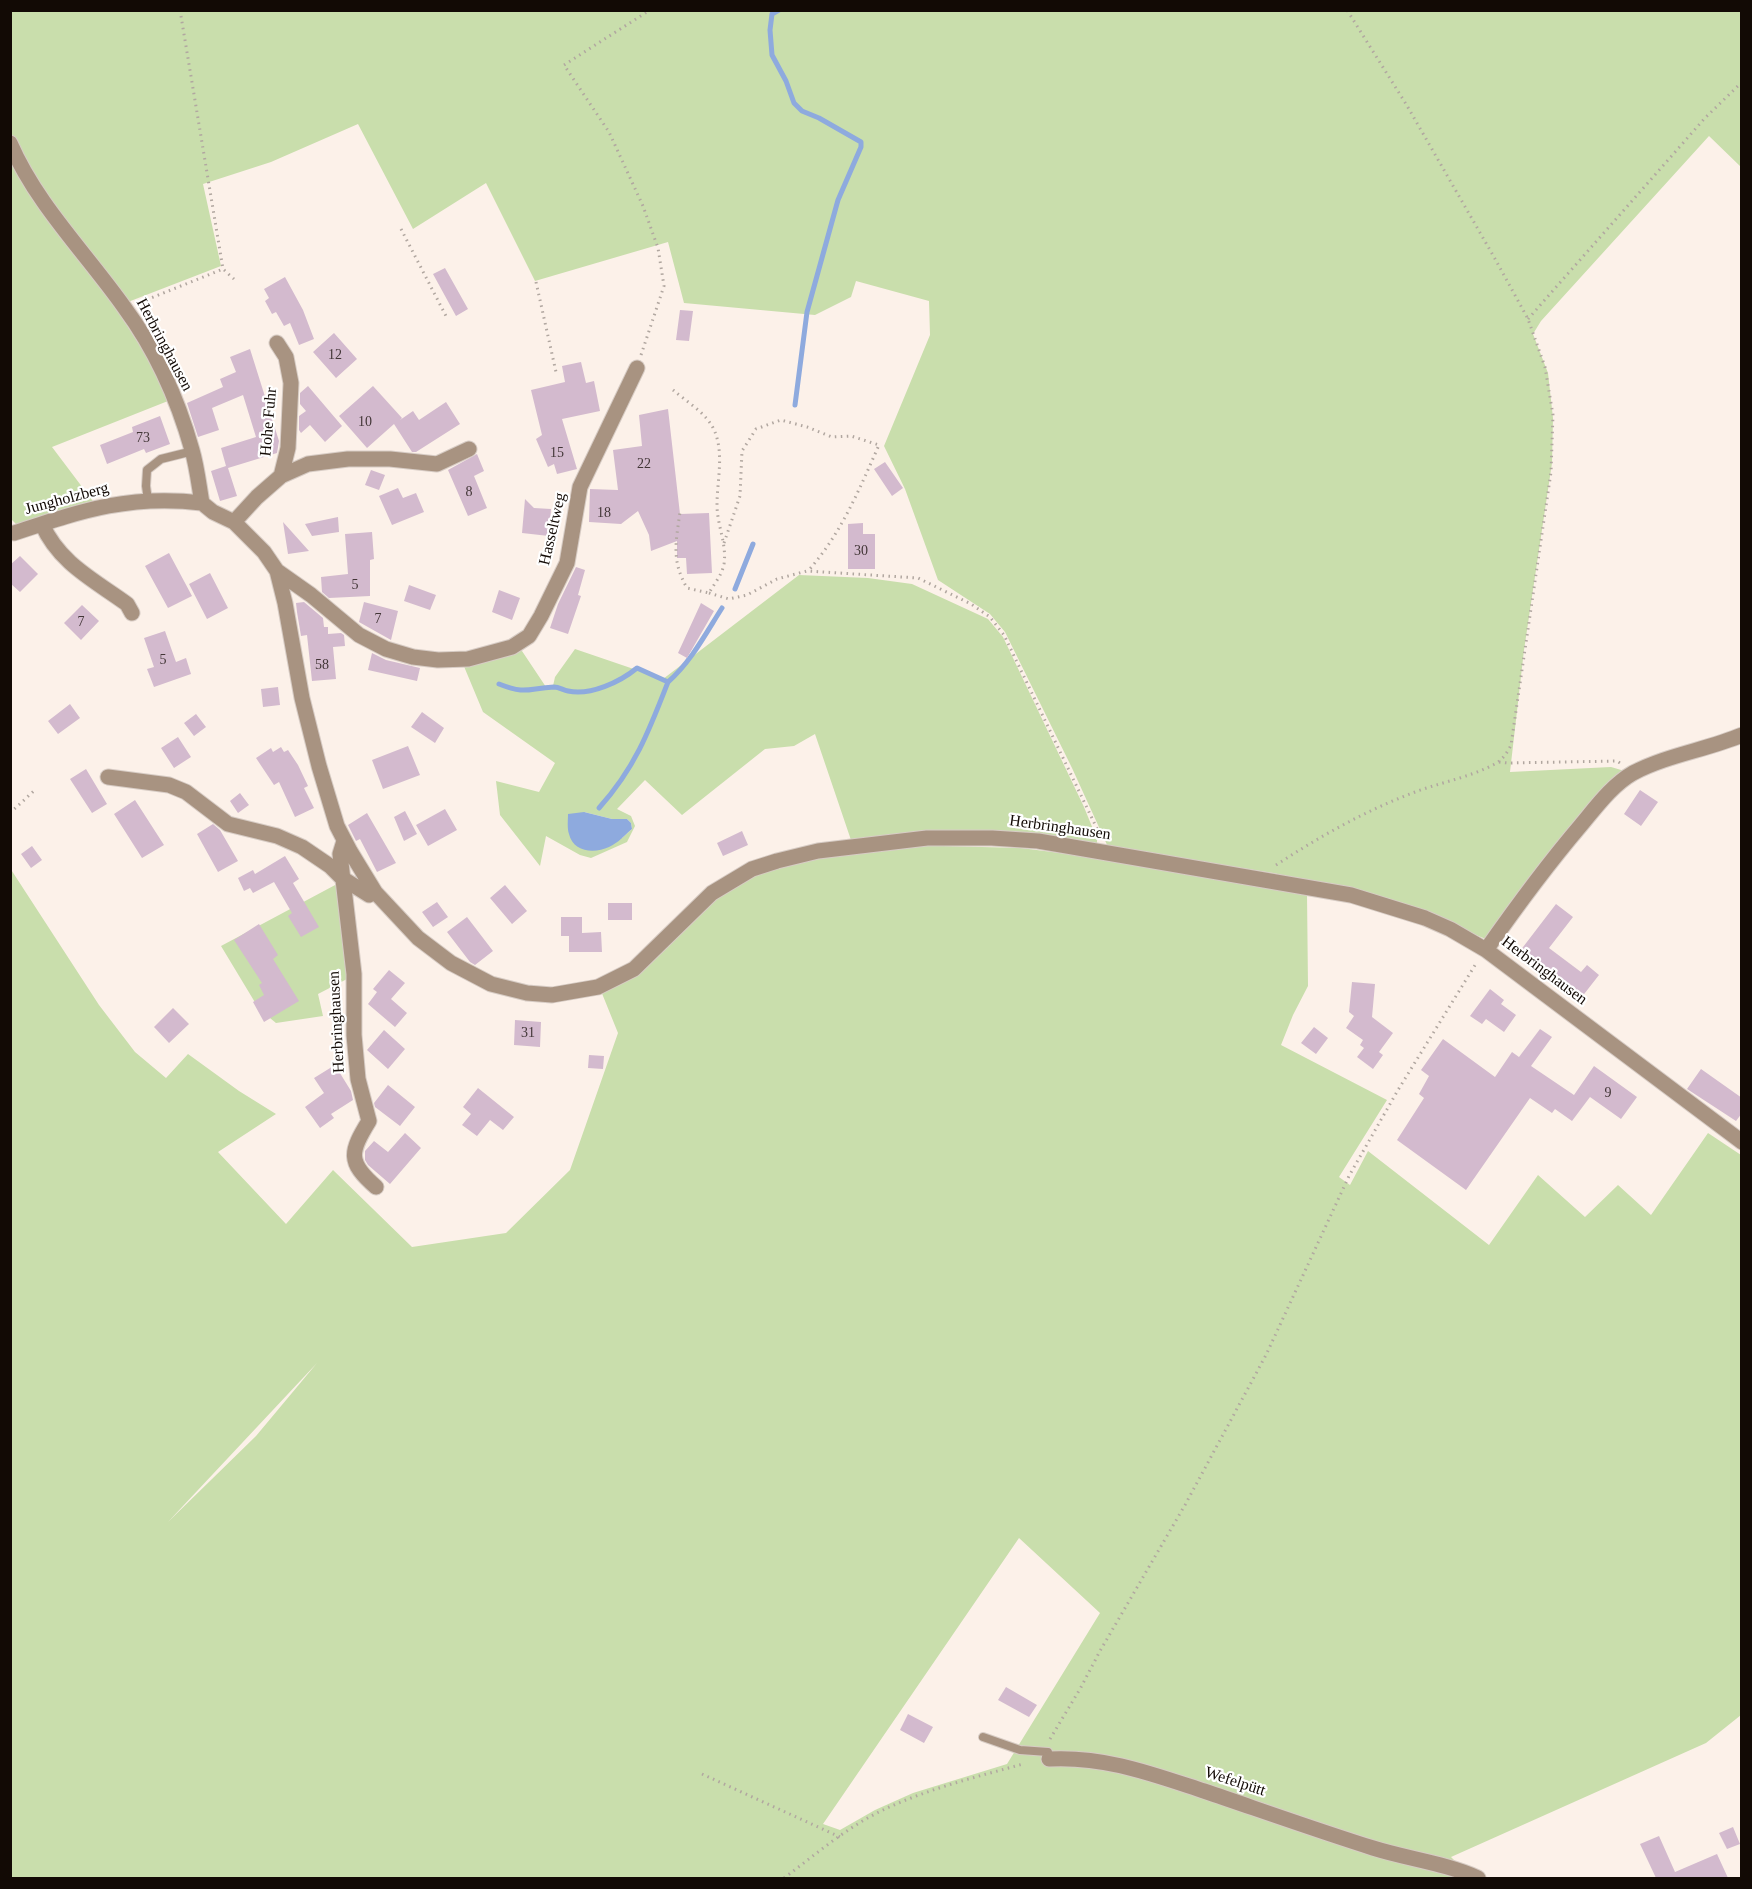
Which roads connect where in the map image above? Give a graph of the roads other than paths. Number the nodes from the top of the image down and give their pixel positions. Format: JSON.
{"nodes":[{"id":1,"x":10,"y":143,"type":"edge"},
{"id":2,"x":277,"y":343,"type":"dead end"},
{"id":3,"x":637,"y":368,"type":"road end"},
{"id":4,"x":469,"y":448,"type":"dead end"},
{"id":5,"x":193,"y":451,"type":"junction"},
{"id":6,"x":281,"y":476,"type":"junction"},
{"id":7,"x":148,"y":500,"type":"junction"},
{"id":8,"x":202,"y":503,"type":"junction"},
{"id":9,"x":234,"y":522,"type":"junction"},
{"id":10,"x":42,"y":524,"type":"junction"},
{"id":11,"x":14,"y":533,"type":"dead end"},
{"id":12,"x":277,"y":571,"type":"junction"},
{"id":13,"x":132,"y":613,"type":"dead end"},
{"id":14,"x":1742,"y":735,"type":"edge"},
{"id":15,"x":108,"y":777,"type":"dead end"},
{"id":16,"x":344,"y":841,"type":"junction"},
{"id":17,"x":342,"y":878,"type":"junction"},
{"id":18,"x":375,"y":892,"type":"junction"},
{"id":19,"x":1486,"y":950,"type":"junction"},
{"id":20,"x":1742,"y":1142,"type":"edge"},
{"id":21,"x":376,"y":1187,"type":"dead end"},
{"id":22,"x":983,"y":1737,"type":"dead end"},
{"id":23,"x":1048,"y":1755,"type":"joint"},
{"id":24,"x":1478,"y":1878,"type":"edge"}],
"edges":[{"from":1,"to":5,"type":"street","name":"Herbringhausen"},
{"from":2,"to":6,"type":"street","name":"Hohe Fuhr"},
{"from":3,"to":12,"type":"street","name":"Hasseltweg"},
{"from":4,"to":6,"type":"street"},
{"from":5,"to":7,"type":"lane"},
{"from":5,"to":8,"type":"street","name":"Herbringhausen"},
{"from":6,"to":9,"type":"street","name":"Hohe Fuhr"},
{"from":7,"to":8,"type":"street","name":"Jungholzberg"},
{"from":7,"to":10,"type":"street","name":"Jungholzberg"},
{"from":8,"to":9,"type":"street","name":"Herbringhausen"},
{"from":9,"to":12,"type":"street","name":"Herbringhausen"},
{"from":10,"to":11,"type":"street","name":"Jungholzberg"},
{"from":10,"to":13,"type":"street"},
{"from":12,"to":16,"type":"street","name":"Herbringhausen"},
{"from":14,"to":19,"type":"street"},
{"from":15,"to":17,"type":"street","name":"Herbringhausen"},
{"from":16,"to":17,"type":"street","name":"Herbringhausen"},
{"from":16,"to":18,"type":"street","name":"Herbringhausen"},
{"from":17,"to":18,"type":"street","name":"Herbringhausen"},
{"from":17,"to":21,"type":"street","name":"Herbringhausen"},
{"from":18,"to":19,"type":"street","name":"Herbringhausen"},
{"from":19,"to":20,"type":"street","name":"Herbringhausen"},
{"from":22,"to":23,"type":"lane"},
{"from":23,"to":24,"type":"street","name":"Wefelpütt"}]}
